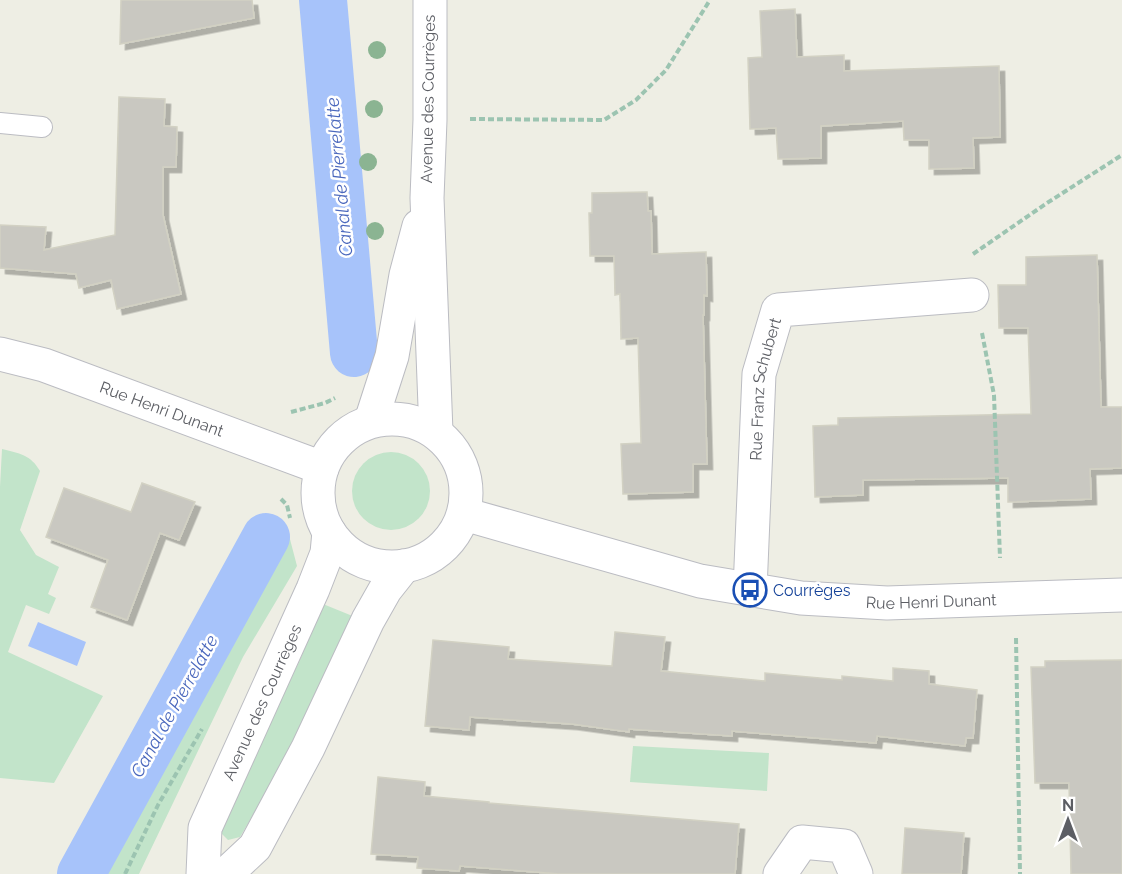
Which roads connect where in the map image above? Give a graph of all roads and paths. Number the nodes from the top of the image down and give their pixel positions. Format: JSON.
{"nodes":[{"id":1,"x":430,"y":0,"type":"edge"},
{"id":2,"x":710,"y":0,"type":"edge"},
{"id":3,"x":430,"y":120,"type":"junction"},
{"id":4,"x":0,"y":123,"type":"edge"},
{"id":5,"x":42,"y":127,"type":"dead end"},
{"id":6,"x":1122,"y":155,"type":"edge"},
{"id":7,"x":427,"y":198,"type":"junction"},
{"id":8,"x":972,"y":254,"type":"dead end"},
{"id":9,"x":972,"y":295,"type":"joint"},
{"id":10,"x":0,"y":354,"type":"edge"},
{"id":11,"x":342,"y":395,"type":"dead end"},
{"id":12,"x":282,"y":415,"type":"dead end"},
{"id":13,"x":371,"y":422,"type":"junction"},
{"id":14,"x":436,"y":432,"type":"junction"},
{"id":15,"x":322,"y":468,"type":"junction"},
{"id":16,"x":280,"y":498,"type":"dead end"},
{"id":17,"x":464,"y":514,"type":"junction"},
{"id":18,"x":291,"y":525,"type":"dead end"},
{"id":19,"x":329,"y":532,"type":"junction"},
{"id":20,"x":404,"y":566,"type":"junction"},
{"id":21,"x":750,"y":590,"type":"junction"},
{"id":22,"x":1122,"y":595,"type":"edge"},
{"id":23,"x":1015,"y":598,"type":"junction"},
{"id":24,"x":203,"y":874,"type":"edge"},
{"id":25,"x":226,"y":874,"type":"edge"},
{"id":26,"x":780,"y":874,"type":"edge"},
{"id":27,"x":856,"y":874,"type":"edge"},
{"id":28,"x":1020,"y":874,"type":"edge"}],
"edges":[{"from":1,"to":3,"type":"street","name":"Avenue des Courrèges"},
{"from":2,"to":3,"type":"path"},
{"from":3,"to":7,"type":"street","name":"Avenue des Courrèges"},
{"from":4,"to":5,"type":"lane"},
{"from":6,"to":8,"type":"path"},
{"from":7,"to":13,"type":"street","name":"Avenue des Courrèges"},
{"from":7,"to":14,"type":"street","name":"Avenue des Courrèges"},
{"from":9,"to":21,"type":"street","name":"Rue Franz Schubert"},
{"from":9,"to":23,"type":"path"},
{"from":10,"to":15,"type":"street","name":"Rue Henri Dunant"},
{"from":11,"to":12,"type":"path"},
{"from":13,"to":14,"type":"street"},
{"from":13,"to":15,"type":"street"},
{"from":14,"to":17,"type":"street"},
{"from":15,"to":19,"type":"street"},
{"from":16,"to":18,"type":"path"},
{"from":17,"to":20,"type":"street"},
{"from":17,"to":21,"type":"street","name":"Rue Henri Dunant"},
{"from":19,"to":20,"type":"street"},
{"from":19,"to":24,"type":"street","name":"Avenue des Courrèges"},
{"from":20,"to":25,"type":"street"},
{"from":21,"to":23,"type":"street","name":"Rue Henri Dunant"},
{"from":22,"to":23,"type":"street","name":"Rue Henri Dunant"},
{"from":23,"to":28,"type":"path"},
{"from":26,"to":27,"type":"street"}]}
